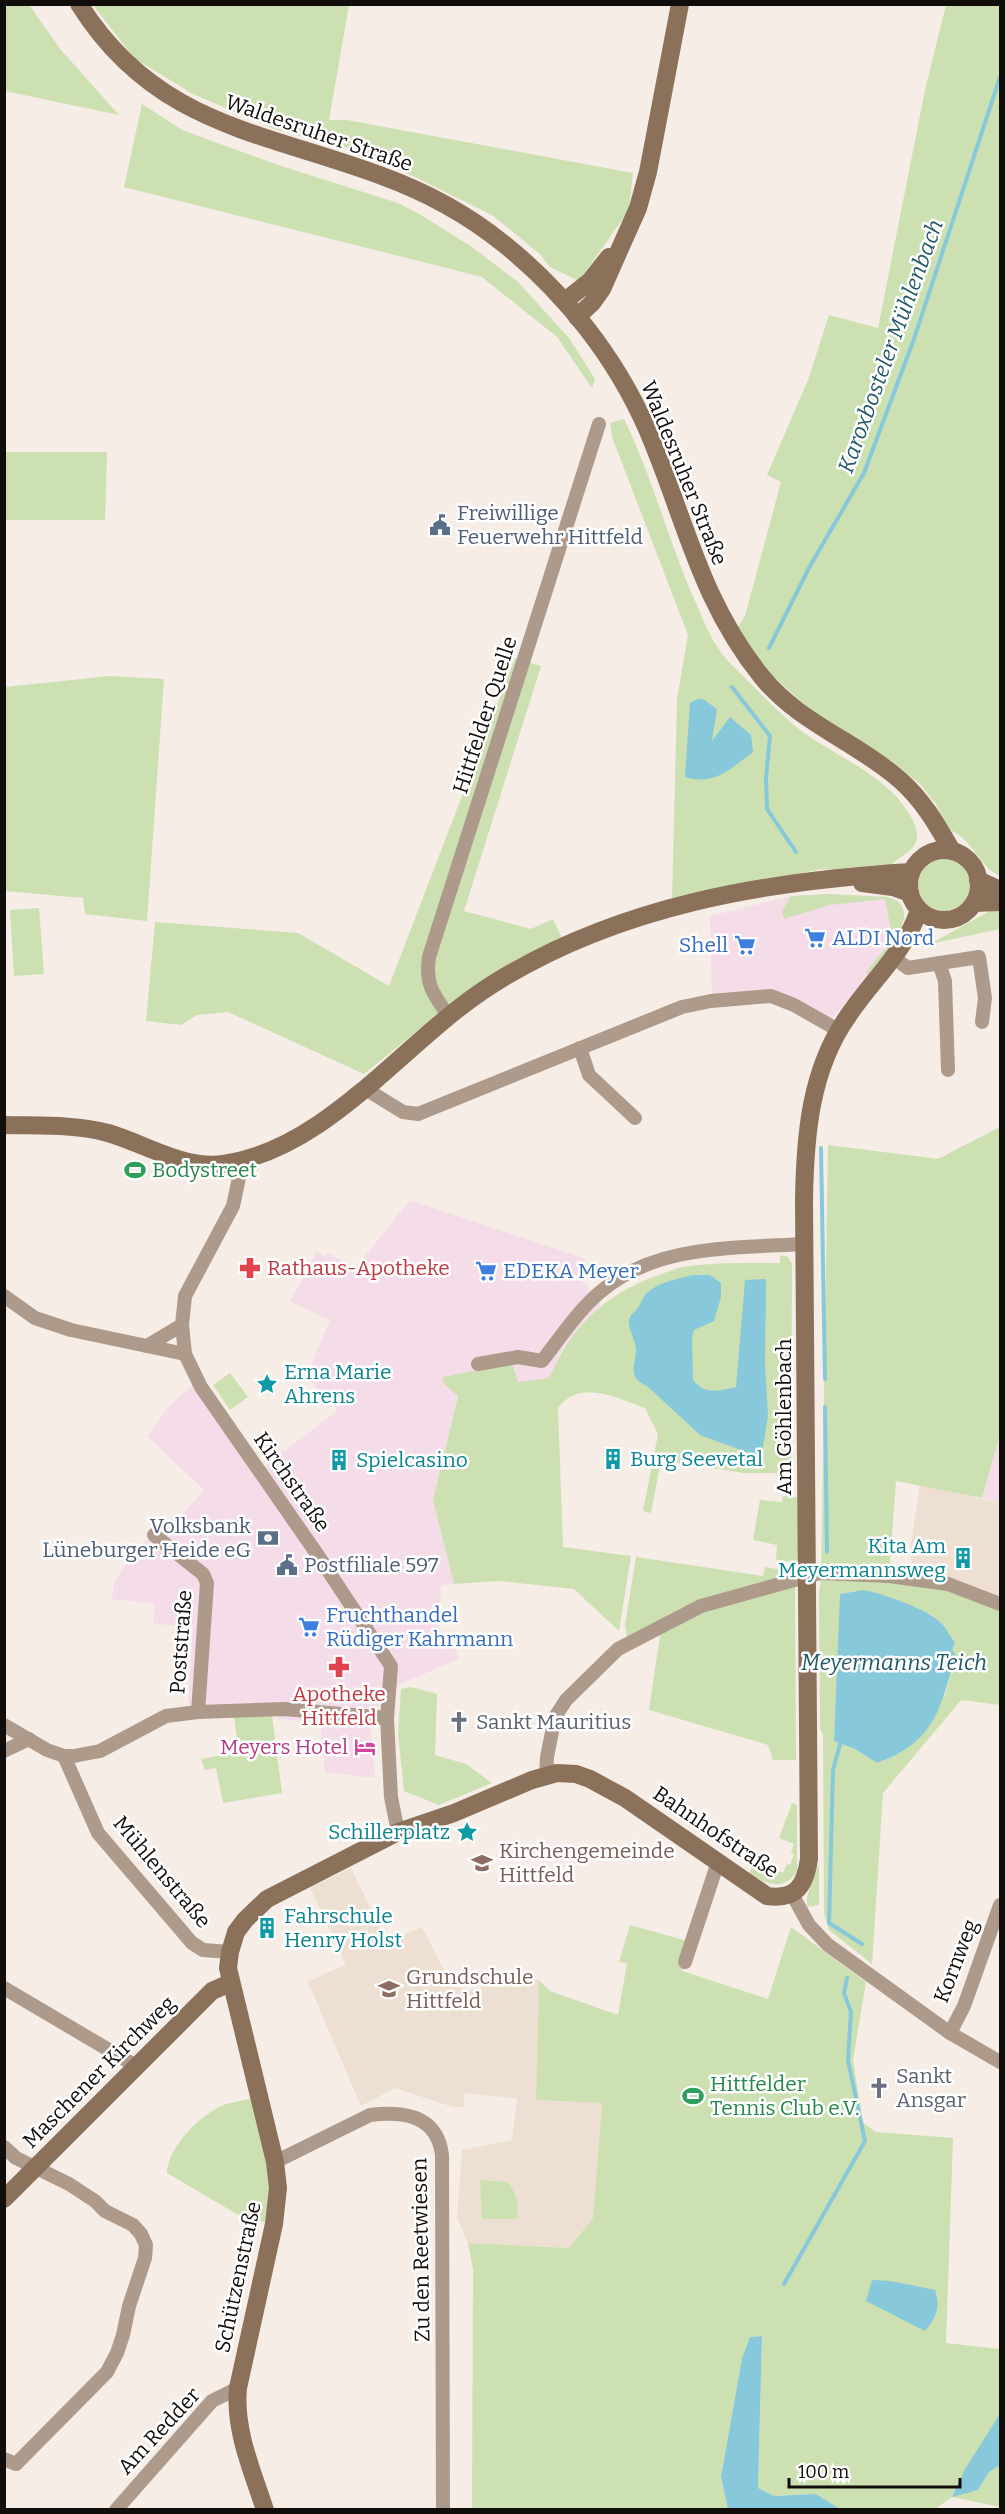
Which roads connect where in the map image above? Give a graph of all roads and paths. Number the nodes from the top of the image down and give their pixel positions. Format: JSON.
{"nodes":[{"id":1,"x":79,"y":4,"type":"edge"},
{"id":2,"x":680,"y":4,"type":"edge"},
{"id":3,"x":619,"y":247,"type":"junction"},
{"id":4,"x":565,"y":301,"type":"junction"},
{"id":5,"x":577,"y":316,"type":"junction"},
{"id":6,"x":599,"y":424,"type":"dead end"},
{"id":7,"x":899,"y":779,"type":"junction"},
{"id":8,"x":952,"y":851,"type":"junction"},
{"id":9,"x":927,"y":855,"type":"junction"},
{"id":10,"x":911,"y":872,"type":"junction"},
{"id":11,"x":830,"y":879,"type":"junction"},
{"id":12,"x":978,"y":880,"type":"junction"},
{"id":13,"x":1000,"y":890,"type":"edge"},
{"id":14,"x":910,"y":893,"type":"junction"},
{"id":15,"x":1000,"y":902,"type":"edge"},
{"id":16,"x":974,"y":903,"type":"junction"},
{"id":17,"x":919,"y":910,"type":"junction"},
{"id":18,"x":940,"y":920,"type":"junction"},
{"id":19,"x":894,"y":958,"type":"junction"},
{"id":20,"x":939,"y":963,"type":"junction"},
{"id":21,"x":448,"y":1015,"type":"junction"},
{"id":22,"x":982,"y":1023,"type":"dead end"},
{"id":23,"x":838,"y":1030,"type":"junction"},
{"id":24,"x":580,"y":1048,"type":"junction"},
{"id":25,"x":948,"y":1070,"type":"dead end"},
{"id":26,"x":364,"y":1088,"type":"junction"},
{"id":27,"x":635,"y":1118,"type":"dead end"},
{"id":28,"x":4,"y":1125,"type":"edge"},
{"id":29,"x":243,"y":1159,"type":"junction"},
{"id":30,"x":806,"y":1244,"type":"junction"},
{"id":31,"x":4,"y":1296,"type":"edge"},
{"id":32,"x":182,"y":1325,"type":"junction"},
{"id":33,"x":147,"y":1346,"type":"junction"},
{"id":34,"x":185,"y":1354,"type":"junction"},
{"id":35,"x":478,"y":1364,"type":"dead end"},
{"id":36,"x":154,"y":1535,"type":"dead end"},
{"id":37,"x":806,"y":1577,"type":"junction"},
{"id":38,"x":1000,"y":1604,"type":"edge"},
{"id":39,"x":198,"y":1712,"type":"junction"},
{"id":40,"x":387,"y":1718,"type":"junction"},
{"id":41,"x":4,"y":1725,"type":"edge"},
{"id":42,"x":29,"y":1739,"type":"junction"},
{"id":43,"x":4,"y":1751,"type":"edge"},
{"id":44,"x":64,"y":1756,"type":"junction"},
{"id":45,"x":546,"y":1776,"type":"junction"},
{"id":46,"x":398,"y":1832,"type":"junction"},
{"id":47,"x":718,"y":1862,"type":"junction"},
{"id":48,"x":792,"y":1894,"type":"junction"},
{"id":49,"x":1000,"y":1905,"type":"edge"},
{"id":50,"x":230,"y":1952,"type":"junction"},
{"id":51,"x":685,"y":1962,"type":"dead end"},
{"id":52,"x":230,"y":1983,"type":"junction"},
{"id":53,"x":4,"y":1989,"type":"edge"},
{"id":54,"x":950,"y":2032,"type":"junction"},
{"id":55,"x":1000,"y":2062,"type":"edge"},
{"id":56,"x":136,"y":2066,"type":"junction"},
{"id":57,"x":4,"y":2147,"type":"edge"},
{"id":58,"x":275,"y":2162,"type":"junction"},
{"id":59,"x":35,"y":2168,"type":"junction"},
{"id":60,"x":4,"y":2199,"type":"edge"},
{"id":61,"x":238,"y":2388,"type":"junction"},
{"id":62,"x":4,"y":2459,"type":"edge"},
{"id":63,"x":116,"y":2510,"type":"edge"},
{"id":64,"x":265,"y":2510,"type":"edge"},
{"id":65,"x":443,"y":2510,"type":"edge"}],
"edges":[{"from":1,"to":4,"type":"street","name":"Waldesruher Straße"},
{"from":2,"to":3,"type":"street"},
{"from":3,"to":4,"type":"street"},
{"from":3,"to":5,"type":"street"},
{"from":4,"to":5,"type":"street","name":"Waldesruher Straße"},
{"from":5,"to":7,"type":"street","name":"Waldesruher Straße"},
{"from":6,"to":21,"type":"street","name":"Hittfelder Quelle"},
{"from":7,"to":8,"type":"street","name":"Waldesruher Straße"},
{"from":7,"to":9,"type":"street","name":"Waldesruher Straße"},
{"from":8,"to":9,"type":"street"},
{"from":8,"to":12,"type":"street"},
{"from":9,"to":10,"type":"street"},
{"from":10,"to":11,"type":"street"},
{"from":10,"to":14,"type":"street"},
{"from":11,"to":14,"type":"street"},
{"from":11,"to":21,"type":"street"},
{"from":12,"to":13,"type":"street"},
{"from":12,"to":16,"type":"street"},
{"from":14,"to":17,"type":"street"},
{"from":15,"to":16,"type":"street"},
{"from":16,"to":18,"type":"street"},
{"from":17,"to":18,"type":"street"},
{"from":17,"to":19,"type":"street","name":"Am Göhlenbach"},
{"from":18,"to":19,"type":"street","name":"Am Göhlenbach"},
{"from":19,"to":20,"type":"street"},
{"from":19,"to":23,"type":"street","name":"Am Göhlenbach"},
{"from":20,"to":22,"type":"street"},
{"from":20,"to":25,"type":"street"},
{"from":21,"to":26,"type":"street"},
{"from":23,"to":24,"type":"street"},
{"from":23,"to":30,"type":"street","name":"Am Göhlenbach"},
{"from":24,"to":26,"type":"street"},
{"from":24,"to":27,"type":"street"},
{"from":26,"to":29,"type":"street"},
{"from":28,"to":29,"type":"street"},
{"from":29,"to":32,"type":"street","name":"Kirchstraße"},
{"from":30,"to":35,"type":"street"},
{"from":30,"to":37,"type":"street","name":"Am Göhlenbach"},
{"from":31,"to":33,"type":"street"},
{"from":32,"to":33,"type":"street"},
{"from":32,"to":34,"type":"street","name":"Kirchstraße"},
{"from":33,"to":34,"type":"street"},
{"from":34,"to":40,"type":"street","name":"Kirchstraße"},
{"from":36,"to":39,"type":"street","name":"Poststraße"},
{"from":37,"to":38,"type":"street"},
{"from":37,"to":45,"type":"street"},
{"from":37,"to":48,"type":"street","name":"Am Göhlenbach"},
{"from":39,"to":40,"type":"street"},
{"from":39,"to":44,"type":"street"},
{"from":40,"to":46,"type":"street","name":"Kirchstraße"},
{"from":41,"to":42,"type":"street"},
{"from":42,"to":43,"type":"street"},
{"from":42,"to":44,"type":"street"},
{"from":44,"to":50,"type":"street","name":"Mühlenstraße"},
{"from":45,"to":46,"type":"street","name":"Bahnhofstraße"},
{"from":45,"to":47,"type":"street","name":"Bahnhofstraße"},
{"from":46,"to":50,"type":"street","name":"Bahnhofstraße"},
{"from":47,"to":48,"type":"street","name":"Bahnhofstraße"},
{"from":47,"to":51,"type":"street"},
{"from":48,"to":54,"type":"street","name":"Bahnhofstraße"},
{"from":49,"to":54,"type":"street","name":"Kornweg"},
{"from":50,"to":52,"type":"street","name":"Schützenstraße"},
{"from":52,"to":56,"type":"street","name":"Maschener Kirchweg"},
{"from":52,"to":58,"type":"street","name":"Schützenstraße"},
{"from":53,"to":56,"type":"street"},
{"from":54,"to":55,"type":"street","name":"Bahnhofstraße"},
{"from":56,"to":59,"type":"street","name":"Maschener Kirchweg"},
{"from":57,"to":59,"type":"street"},
{"from":58,"to":61,"type":"street","name":"Schützenstraße"},
{"from":58,"to":65,"type":"street","name":"Zu den Reetwiesen"},
{"from":59,"to":60,"type":"street","name":"Maschener Kirchweg"},
{"from":59,"to":62,"type":"street"},
{"from":61,"to":63,"type":"street","name":"Am Redder"},
{"from":61,"to":64,"type":"street","name":"Schützenstraße"}]}
